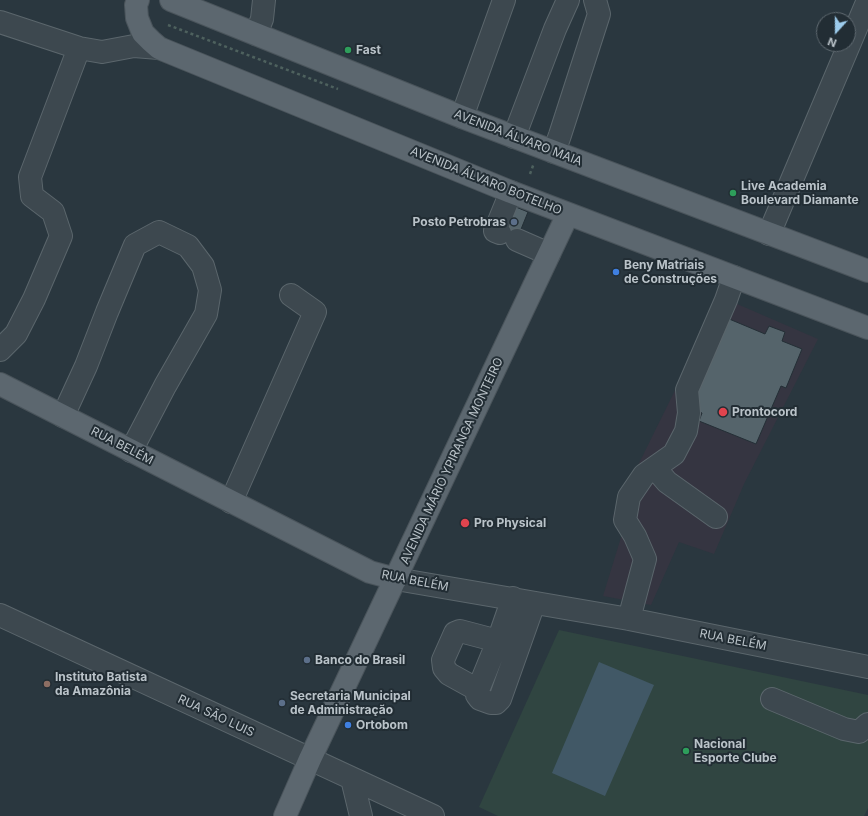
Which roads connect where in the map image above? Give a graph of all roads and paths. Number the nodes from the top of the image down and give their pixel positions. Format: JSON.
{"nodes":[{"id":1,"x":138,"y":0,"type":"edge"},
{"id":2,"x":264,"y":0,"type":"edge"},
{"id":3,"x":504,"y":0,"type":"edge"},
{"id":4,"x":568,"y":0,"type":"edge"},
{"id":5,"x":595,"y":0,"type":"edge"},
{"id":6,"x":868,"y":0,"type":"edge"},
{"id":7,"x":170,"y":10,"type":"edge"},
{"id":8,"x":0,"y":22,"type":"edge"},
{"id":9,"x":256,"y":34,"type":"junction"},
{"id":10,"x":163,"y":38,"type":"junction"},
{"id":11,"x":79,"y":48,"type":"junction"},
{"id":12,"x":462,"y":117,"type":"junction"},
{"id":13,"x":514,"y":137,"type":"junction"},
{"id":14,"x":544,"y":155,"type":"junction"},
{"id":15,"x":530,"y":174,"type":"dead end"},
{"id":16,"x":511,"y":192,"type":"junction"},
{"id":17,"x":568,"y":214,"type":"junction"},
{"id":18,"x":770,"y":234,"type":"junction"},
{"id":19,"x":549,"y":254,"type":"junction"},
{"id":20,"x":868,"y":271,"type":"edge"},
{"id":21,"x":734,"y":277,"type":"junction"},
{"id":22,"x":290,"y":295,"type":"dead end"},
{"id":23,"x":868,"y":328,"type":"edge"},
{"id":24,"x":0,"y":350,"type":"edge"},
{"id":25,"x":0,"y":384,"type":"edge"},
{"id":26,"x":62,"y":416,"type":"junction"},
{"id":27,"x":131,"y":451,"type":"junction"},
{"id":28,"x":655,"y":468,"type":"junction"},
{"id":29,"x":231,"y":502,"type":"junction"},
{"id":30,"x":716,"y":518,"type":"dead end"},
{"id":31,"x":396,"y":579,"type":"junction"},
{"id":32,"x":513,"y":598,"type":"junction"},
{"id":33,"x":534,"y":603,"type":"junction"},
{"id":34,"x":0,"y":615,"type":"edge"},
{"id":35,"x":629,"y":619,"type":"junction"},
{"id":36,"x":498,"y":641,"type":"junction"},
{"id":37,"x":868,"y":667,"type":"edge"},
{"id":38,"x":478,"y":690,"type":"junction"},
{"id":39,"x":772,"y":699,"type":"dead end"},
{"id":40,"x":868,"y":724,"type":"edge"},
{"id":41,"x":310,"y":759,"type":"junction"},
{"id":42,"x":352,"y":778,"type":"junction"},
{"id":43,"x":285,"y":816,"type":"edge"},
{"id":44,"x":361,"y":816,"type":"edge"},
{"id":45,"x":433,"y":816,"type":"edge"}],
"edges":[{"from":1,"to":10,"type":"main road","name":"AVENIDA ÁLVARO BOTELHO"},
{"from":2,"to":9,"type":"street"},
{"from":3,"to":12,"type":"street"},
{"from":4,"to":13,"type":"street"},
{"from":5,"to":14,"type":"street"},
{"from":6,"to":18,"type":"street"},
{"from":7,"to":9,"type":"main road","name":"AVENIDA ÁLVARO MAIA"},
{"from":7,"to":10,"type":"path"},
{"from":8,"to":11,"type":"street"},
{"from":9,"to":12,"type":"main road","name":"AVENIDA ÁLVARO MAIA"},
{"from":10,"to":11,"type":"street"},
{"from":10,"to":16,"type":"main road","name":"AVENIDA ÁLVARO BOTELHO"},
{"from":11,"to":24,"type":"street"},
{"from":12,"to":13,"type":"main road","name":"AVENIDA ÁLVARO MAIA"},
{"from":13,"to":14,"type":"main road","name":"AVENIDA ÁLVARO MAIA"},
{"from":14,"to":15,"type":"path"},
{"from":14,"to":18,"type":"main road","name":"AVENIDA ÁLVARO MAIA"},
{"from":16,"to":17,"type":"main road","name":"AVENIDA ÁLVARO BOTELHO"},
{"from":16,"to":19,"type":"street"},
{"from":17,"to":19,"type":"main road","name":"AVENIDA MÁRIO YPIRANGA MONTEIRO"},
{"from":17,"to":21,"type":"main road","name":"AVENIDA ÁLVARO BOTELHO"},
{"from":18,"to":20,"type":"main road","name":"AVENIDA ÁLVARO MAIA"},
{"from":19,"to":31,"type":"main road","name":"AVENIDA MÁRIO YPIRANGA MONTEIRO"},
{"from":21,"to":23,"type":"main road","name":"AVENIDA ÁLVARO BOTELHO"},
{"from":21,"to":28,"type":"street"},
{"from":22,"to":29,"type":"street"},
{"from":25,"to":26,"type":"main road","name":"RUA BELÉM"},
{"from":26,"to":27,"type":"main road","name":"RUA BELÉM"},
{"from":26,"to":27,"type":"street"},
{"from":27,"to":29,"type":"main road","name":"RUA BELÉM"},
{"from":28,"to":30,"type":"street"},
{"from":28,"to":35,"type":"street"},
{"from":29,"to":31,"type":"main road","name":"RUA BELÉM"},
{"from":31,"to":32,"type":"street","name":"RUA BELÉM"},
{"from":31,"to":41,"type":"main road","name":"AVENIDA MÁRIO YPIRANGA MONTEIRO"},
{"from":32,"to":33,"type":"street","name":"RUA BELÉM"},
{"from":32,"to":36,"type":"street"},
{"from":33,"to":35,"type":"street","name":"RUA BELÉM"},
{"from":33,"to":38,"type":"street"},
{"from":34,"to":41,"type":"street","name":"RUA SÃO LUIS"},
{"from":35,"to":37,"type":"street","name":"RUA BELÉM"},
{"from":36,"to":38,"type":"street"},
{"from":36,"to":38,"type":"street"},
{"from":39,"to":40,"type":"street"},
{"from":41,"to":42,"type":"street","name":"RUA SÃO LUIS"},
{"from":41,"to":43,"type":"main road","name":"AVENIDA MÁRIO YPIRANGA MONTEIRO"},
{"from":42,"to":44,"type":"street"},
{"from":42,"to":45,"type":"street","name":"RUA SÃO LUIS"}]}
